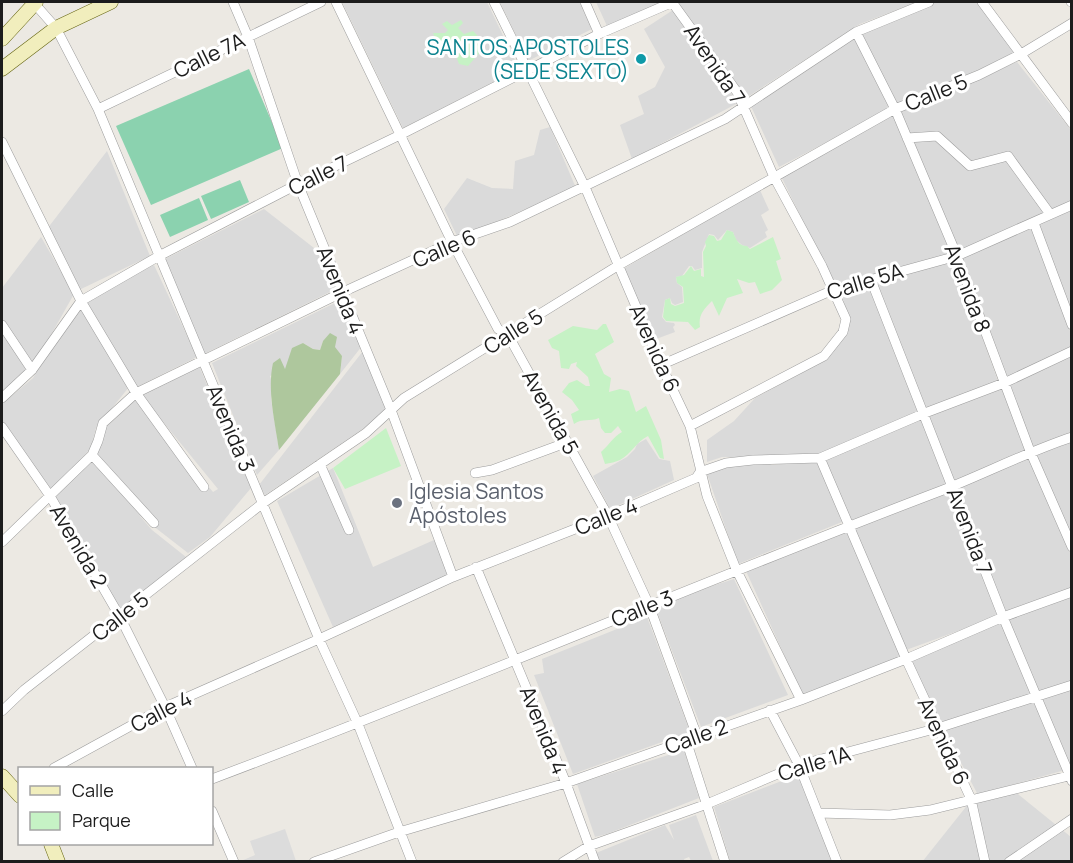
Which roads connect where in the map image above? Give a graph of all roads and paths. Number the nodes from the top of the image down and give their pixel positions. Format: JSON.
{"nodes":[{"id":1,"x":35,"y":2,"type":"edge"},
{"id":2,"x":111,"y":2,"type":"edge"},
{"id":3,"x":233,"y":2,"type":"edge"},
{"id":4,"x":321,"y":2,"type":"edge"},
{"id":5,"x":336,"y":2,"type":"edge"},
{"id":6,"x":494,"y":2,"type":"edge"},
{"id":7,"x":585,"y":2,"type":"edge"},
{"id":8,"x":673,"y":2,"type":"edge"},
{"id":9,"x":929,"y":2,"type":"edge"},
{"id":10,"x":982,"y":2,"type":"edge"},
{"id":11,"x":1071,"y":23,"type":"edge"},
{"id":12,"x":56,"y":28,"type":"junction"},
{"id":13,"x":856,"y":32,"type":"junction"},
{"id":14,"x":599,"y":34,"type":"junction"},
{"id":15,"x":248,"y":36,"type":"junction"},
{"id":16,"x":2,"y":39,"type":"edge"},
{"id":17,"x":1021,"y":54,"type":"junction"},
{"id":18,"x":2,"y":69,"type":"edge"},
{"id":19,"x":526,"y":70,"type":"junction"},
{"id":20,"x":744,"y":107,"type":"junction"},
{"id":21,"x":98,"y":109,"type":"junction"},
{"id":22,"x":895,"y":109,"type":"junction"},
{"id":23,"x":1071,"y":123,"type":"edge"},
{"id":24,"x":400,"y":135,"type":"junction"},
{"id":25,"x":907,"y":138,"type":"junction"},
{"id":26,"x":2,"y":141,"type":"edge"},
{"id":27,"x":774,"y":177,"type":"junction"},
{"id":28,"x":298,"y":184,"type":"junction"},
{"id":29,"x":585,"y":187,"type":"junction"},
{"id":30,"x":1071,"y":205,"type":"edge"},
{"id":31,"x":1050,"y":214,"type":"junction"},
{"id":32,"x":1034,"y":223,"type":"junction"},
{"id":33,"x":452,"y":242,"type":"junction"},
{"id":34,"x":159,"y":256,"type":"junction"},
{"id":35,"x":957,"y":256,"type":"junction"},
{"id":36,"x":619,"y":265,"type":"junction"},
{"id":37,"x":871,"y":280,"type":"junction"},
{"id":38,"x":833,"y":290,"type":"junction"},
{"id":39,"x":343,"y":292,"type":"junction"},
{"id":40,"x":81,"y":301,"type":"junction"},
{"id":41,"x":2,"y":325,"type":"edge"},
{"id":42,"x":1071,"y":325,"type":"edge"},
{"id":43,"x":508,"y":335,"type":"junction"},
{"id":44,"x":1071,"y":351,"type":"edge"},
{"id":45,"x":202,"y":360,"type":"junction"},
{"id":46,"x":661,"y":365,"type":"junction"},
{"id":47,"x":32,"y":370,"type":"junction"},
{"id":48,"x":1004,"y":383,"type":"junction"},
{"id":49,"x":136,"y":393,"type":"junction"},
{"id":50,"x":2,"y":398,"type":"edge"},
{"id":51,"x":391,"y":410,"type":"junction"},
{"id":52,"x":925,"y":413,"type":"junction"},
{"id":53,"x":690,"y":426,"type":"junction"},
{"id":54,"x":2,"y":427,"type":"edge"},
{"id":55,"x":1071,"y":437,"type":"edge"},
{"id":56,"x":568,"y":442,"type":"junction"},
{"id":57,"x":1030,"y":451,"type":"junction"},
{"id":58,"x":92,"y":455,"type":"junction"},
{"id":59,"x":820,"y":458,"type":"junction"},
{"id":60,"x":320,"y":464,"type":"junction"},
{"id":61,"x":700,"y":472,"type":"junction"},
{"id":62,"x":475,"y":473,"type":"dead end"},
{"id":63,"x":952,"y":486,"type":"junction"},
{"id":64,"x":204,"y":487,"type":"dead end"},
{"id":65,"x":50,"y":496,"type":"junction"},
{"id":66,"x":263,"y":503,"type":"junction"},
{"id":67,"x":608,"y":516,"type":"junction"},
{"id":68,"x":154,"y":524,"type":"dead end"},
{"id":69,"x":848,"y":526,"type":"junction"},
{"id":70,"x":349,"y":530,"type":"dead end"},
{"id":71,"x":2,"y":542,"type":"edge"},
{"id":72,"x":1071,"y":547,"type":"edge"},
{"id":73,"x":476,"y":567,"type":"junction"},
{"id":74,"x":736,"y":569,"type":"junction"},
{"id":75,"x":453,"y":577,"type":"junction"},
{"id":76,"x":1071,"y":592,"type":"edge"},
{"id":77,"x":649,"y":605,"type":"junction"},
{"id":78,"x":120,"y":616,"type":"junction"},
{"id":79,"x":1003,"y":617,"type":"junction"},
{"id":80,"x":319,"y":639,"type":"junction"},
{"id":81,"x":906,"y":659,"type":"junction"},
{"id":82,"x":515,"y":660,"type":"junction"},
{"id":83,"x":1071,"y":685,"type":"edge"},
{"id":84,"x":1035,"y":697,"type":"junction"},
{"id":85,"x":801,"y":700,"type":"junction"},
{"id":86,"x":165,"y":707,"type":"junction"},
{"id":87,"x":770,"y":710,"type":"junction"},
{"id":88,"x":2,"y":711,"type":"edge"},
{"id":89,"x":358,"y":724,"type":"junction"},
{"id":90,"x":938,"y":728,"type":"junction"},
{"id":91,"x":697,"y":736,"type":"junction"},
{"id":92,"x":686,"y":740,"type":"junction"},
{"id":93,"x":799,"y":765,"type":"junction"},
{"id":94,"x":56,"y":767,"type":"edge"},
{"id":95,"x":192,"y":767,"type":"edge"},
{"id":96,"x":2,"y":776,"type":"edge"},
{"id":97,"x":1071,"y":777,"type":"edge"},
{"id":98,"x":213,"y":779,"type":"edge"},
{"id":99,"x":566,"y":783,"type":"junction"},
{"id":100,"x":18,"y":792,"type":"edge"},
{"id":101,"x":971,"y":799,"type":"junction"},
{"id":102,"x":707,"y":804,"type":"junction"},
{"id":103,"x":213,"y":813,"type":"edge"},
{"id":104,"x":818,"y":813,"type":"junction"},
{"id":105,"x":1071,"y":819,"type":"edge"},
{"id":106,"x":399,"y":832,"type":"junction"},
{"id":107,"x":589,"y":846,"type":"junction"},
{"id":108,"x":234,"y":861,"type":"edge"},
{"id":109,"x":315,"y":861,"type":"edge"},
{"id":110,"x":411,"y":861,"type":"edge"},
{"id":111,"x":563,"y":861,"type":"edge"},
{"id":112,"x":595,"y":861,"type":"edge"},
{"id":113,"x":725,"y":861,"type":"edge"},
{"id":114,"x":837,"y":861,"type":"edge"},
{"id":115,"x":985,"y":861,"type":"edge"},
{"id":116,"x":1009,"y":861,"type":"edge"}],
"edges":[{"from":1,"to":12,"type":"street","name":"Avenida 3"},
{"from":1,"to":16,"type":"main road"},
{"from":2,"to":12,"type":"main road"},
{"from":3,"to":15,"type":"street","name":"Avenida 4"},
{"from":4,"to":15,"type":"street","name":"Calle 7A"},
{"from":5,"to":24,"type":"street","name":"Avenida 5"},
{"from":6,"to":19,"type":"street","name":"Avenida 6"},
{"from":7,"to":14,"type":"street"},
{"from":8,"to":14,"type":"street","name":"Calle 7"},
{"from":8,"to":20,"type":"street","name":"Avenida 7"},
{"from":9,"to":13,"type":"street","name":"Calle 6"},
{"from":10,"to":17,"type":"street"},
{"from":11,"to":17,"type":"street","name":"Calle 5"},
{"from":12,"to":18,"type":"main road"},
{"from":12,"to":21,"type":"street","name":"Avenida 3"},
{"from":13,"to":20,"type":"street","name":"Calle 6"},
{"from":13,"to":22,"type":"street","name":"Avenida 8"},
{"from":14,"to":19,"type":"street","name":"Calle 7"},
{"from":15,"to":21,"type":"street","name":"Calle 7A"},
{"from":15,"to":28,"type":"street","name":"Avenida 4"},
{"from":17,"to":22,"type":"street","name":"Calle 5"},
{"from":17,"to":23,"type":"street"},
{"from":19,"to":24,"type":"street","name":"Calle 7"},
{"from":19,"to":29,"type":"street","name":"Avenida 6"},
{"from":20,"to":27,"type":"street","name":"Avenida 7"},
{"from":20,"to":29,"type":"street","name":"Calle 6"},
{"from":21,"to":34,"type":"street","name":"Avenida 3"},
{"from":22,"to":25,"type":"street","name":"Avenida 8"},
{"from":22,"to":27,"type":"street","name":"Calle 5"},
{"from":24,"to":28,"type":"street","name":"Calle 7"},
{"from":24,"to":33,"type":"street","name":"Avenida 5"},
{"from":25,"to":31,"type":"street"},
{"from":25,"to":35,"type":"street","name":"Avenida 8"},
{"from":26,"to":40,"type":"street"},
{"from":27,"to":36,"type":"street","name":"Calle 5"},
{"from":27,"to":38,"type":"street","name":"Avenida 7"},
{"from":28,"to":34,"type":"street","name":"Calle 7"},
{"from":28,"to":39,"type":"street","name":"Avenida 4"},
{"from":29,"to":33,"type":"street","name":"Calle 6"},
{"from":29,"to":36,"type":"street","name":"Avenida 6"},
{"from":30,"to":31,"type":"street","name":"Calle 5A"},
{"from":31,"to":32,"type":"street","name":"Calle 5A"},
{"from":32,"to":35,"type":"street","name":"Calle 5A"},
{"from":32,"to":42,"type":"street"},
{"from":33,"to":39,"type":"street","name":"Calle 6"},
{"from":33,"to":43,"type":"street","name":"Avenida 5"},
{"from":34,"to":40,"type":"street","name":"Calle 7"},
{"from":34,"to":45,"type":"street","name":"Avenida 3"},
{"from":35,"to":37,"type":"street","name":"Calle 5A"},
{"from":35,"to":48,"type":"street","name":"Avenida 8"},
{"from":36,"to":43,"type":"street","name":"Calle 5"},
{"from":36,"to":46,"type":"street","name":"Avenida 6"},
{"from":37,"to":38,"type":"street","name":"Calle 5A"},
{"from":37,"to":52,"type":"street","name":"Avenida 7"},
{"from":38,"to":46,"type":"street","name":"Calle 5A"},
{"from":38,"to":53,"type":"street","name":"Avenida 7"},
{"from":39,"to":45,"type":"street","name":"Calle 6"},
{"from":39,"to":51,"type":"street","name":"Avenida 4"},
{"from":40,"to":47,"type":"street","name":"Calle 7"},
{"from":40,"to":49,"type":"street"},
{"from":41,"to":47,"type":"street"},
{"from":43,"to":51,"type":"street","name":"Calle 5"},
{"from":43,"to":56,"type":"street","name":"Avenida 5"},
{"from":44,"to":48,"type":"street","name":"Calle 4"},
{"from":45,"to":49,"type":"street","name":"Calle 6"},
{"from":45,"to":66,"type":"street","name":"Avenida 3"},
{"from":46,"to":53,"type":"street","name":"Avenida 6"},
{"from":47,"to":50,"type":"street","name":"Calle 7"},
{"from":48,"to":52,"type":"street","name":"Calle 4"},
{"from":48,"to":57,"type":"street","name":"Avenida 8"},
{"from":49,"to":58,"type":"street","name":"Calle 6"},
{"from":49,"to":64,"type":"street"},
{"from":51,"to":60,"type":"street","name":"Calle 5"},
{"from":51,"to":75,"type":"street","name":"Avenida 4"},
{"from":52,"to":59,"type":"street","name":"Calle 4"},
{"from":52,"to":63,"type":"street","name":"Avenida 7"},
{"from":53,"to":61,"type":"street","name":"Avenida 6"},
{"from":54,"to":65,"type":"street","name":"Avenida 2"},
{"from":55,"to":57,"type":"street","name":"Calle 3"},
{"from":56,"to":62,"type":"street"},
{"from":56,"to":67,"type":"street","name":"Avenida 5"},
{"from":57,"to":63,"type":"street","name":"Calle 3"},
{"from":57,"to":72,"type":"street","name":"Avenida 8"},
{"from":58,"to":65,"type":"street","name":"Calle 6"},
{"from":58,"to":68,"type":"street"},
{"from":59,"to":61,"type":"street","name":"Calle 4"},
{"from":59,"to":69,"type":"street","name":"Avenida 6"},
{"from":60,"to":66,"type":"street","name":"Calle 5"},
{"from":60,"to":70,"type":"street"},
{"from":61,"to":67,"type":"street","name":"Calle 4"},
{"from":61,"to":74,"type":"street","name":"Avenida 6"},
{"from":63,"to":69,"type":"street","name":"Calle 3"},
{"from":63,"to":79,"type":"street","name":"Avenida 7"},
{"from":65,"to":71,"type":"street","name":"Calle 6"},
{"from":65,"to":78,"type":"street","name":"Avenida 2"},
{"from":66,"to":78,"type":"street","name":"Calle 5"},
{"from":66,"to":80,"type":"street","name":"Avenida 3"},
{"from":67,"to":73,"type":"street","name":"Calle 4"},
{"from":67,"to":77,"type":"street","name":"Avenida 5"},
{"from":69,"to":74,"type":"street","name":"Calle 3"},
{"from":69,"to":81,"type":"street","name":"Avenida 6"},
{"from":73,"to":75,"type":"street","name":"Calle 4"},
{"from":73,"to":82,"type":"street","name":"Avenida 4"},
{"from":74,"to":77,"type":"street","name":"Calle 3"},
{"from":74,"to":85,"type":"street","name":"Avenida 6"},
{"from":75,"to":80,"type":"street","name":"Calle 4"},
{"from":76,"to":79,"type":"street","name":"Calle 2"},
{"from":77,"to":82,"type":"street","name":"Calle 3"},
{"from":77,"to":91,"type":"street","name":"Avenida 5"},
{"from":78,"to":86,"type":"street","name":"Avenida 2"},
{"from":78,"to":88,"type":"street","name":"Calle 5"},
{"from":79,"to":81,"type":"street","name":"Calle 2"},
{"from":79,"to":84,"type":"street","name":"Avenida 7"},
{"from":80,"to":86,"type":"street","name":"Calle 4"},
{"from":80,"to":89,"type":"street","name":"Avenida 3"},
{"from":81,"to":85,"type":"street","name":"Calle 2"},
{"from":81,"to":90,"type":"street","name":"Avenida 6"},
{"from":82,"to":89,"type":"street","name":"Calle 3"},
{"from":82,"to":99,"type":"street","name":"Avenida 4"},
{"from":83,"to":84,"type":"street","name":"Calle 1A"},
{"from":84,"to":90,"type":"street","name":"Calle 1A"},
{"from":84,"to":97,"type":"street","name":"Avenida 7"},
{"from":85,"to":87,"type":"street","name":"Calle 2"},
{"from":86,"to":94,"type":"street","name":"Calle 4"},
{"from":86,"to":95,"type":"street","name":"Avenida 2"},
{"from":87,"to":91,"type":"street","name":"Calle 2"},
{"from":87,"to":93,"type":"street"},
{"from":89,"to":98,"type":"street","name":"Calle 3"},
{"from":89,"to":106,"type":"street","name":"Avenida 3"},
{"from":90,"to":93,"type":"street","name":"Calle 1A"},
{"from":90,"to":101,"type":"street","name":"Avenida 6"},
{"from":91,"to":92,"type":"street","name":"Calle 2"},
{"from":92,"to":99,"type":"street","name":"Calle 2"},
{"from":92,"to":102,"type":"street"},
{"from":93,"to":102,"type":"street","name":"Calle 1A"},
{"from":93,"to":104,"type":"street"},
{"from":96,"to":100,"type":"main road"},
{"from":97,"to":101,"type":"street"},
{"from":99,"to":106,"type":"street","name":"Calle 2"},
{"from":99,"to":107,"type":"street","name":"Avenida 4"},
{"from":101,"to":104,"type":"street"},
{"from":101,"to":115,"type":"street","name":"Avenida 6"},
{"from":102,"to":107,"type":"street","name":"Calle 1A"},
{"from":102,"to":113,"type":"street"},
{"from":103,"to":108,"type":"street"},
{"from":104,"to":114,"type":"street"},
{"from":105,"to":116,"type":"street"},
{"from":106,"to":109,"type":"street","name":"Calle 2"},
{"from":106,"to":110,"type":"street","name":"Avenida 3"},
{"from":107,"to":111,"type":"street","name":"Calle 1A"},
{"from":107,"to":112,"type":"street","name":"Avenida 4"}]}
